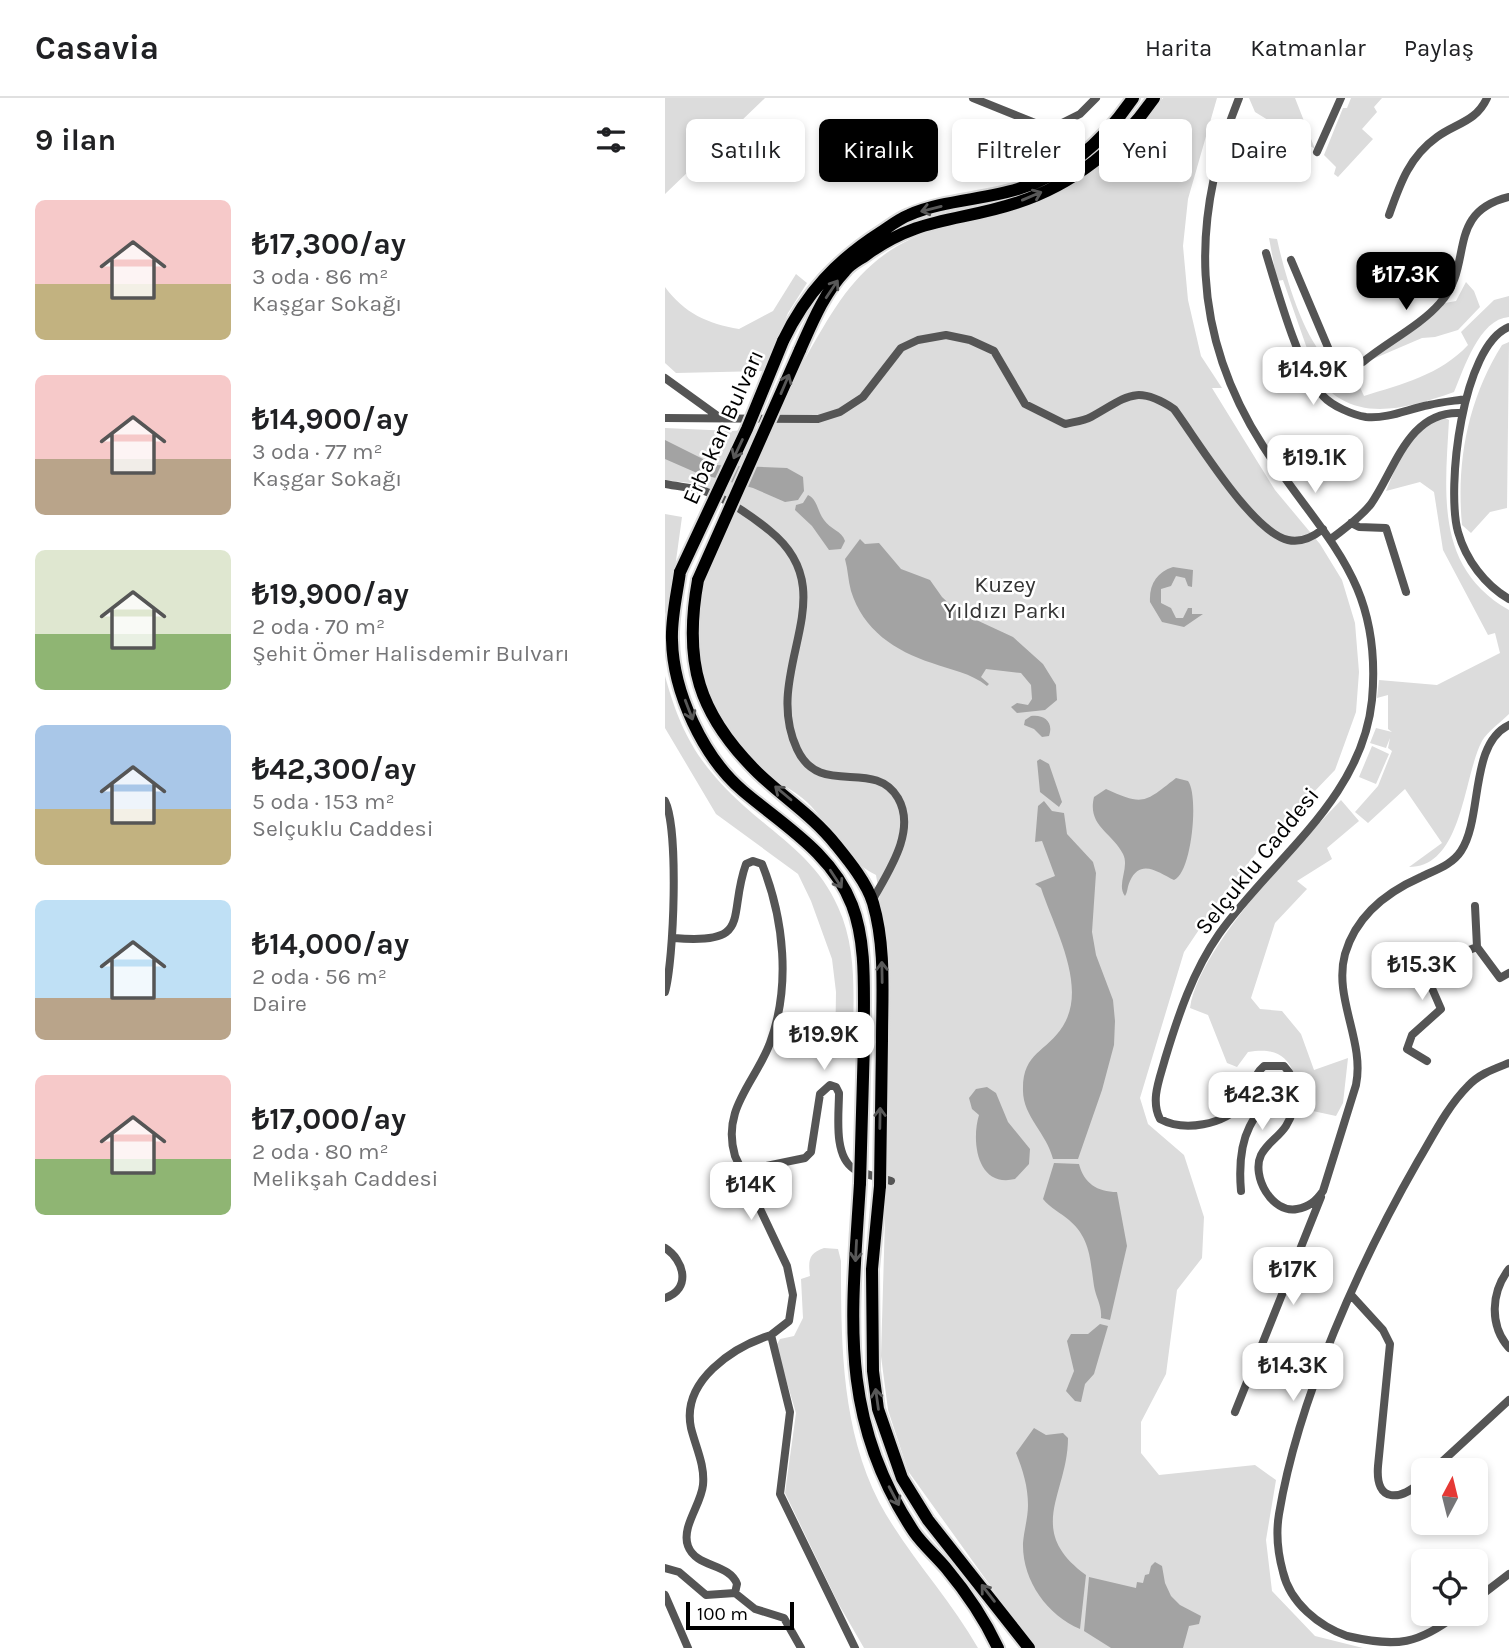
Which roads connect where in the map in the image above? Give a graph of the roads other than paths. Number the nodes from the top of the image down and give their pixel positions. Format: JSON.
{"nodes":[{"id":1,"x":973,"y":98,"type":"edge"},
{"id":2,"x":1096,"y":98,"type":"edge"},
{"id":3,"x":1133,"y":98,"type":"edge"},
{"id":4,"x":1154,"y":98,"type":"edge"},
{"id":5,"x":1239,"y":98,"type":"edge"},
{"id":6,"x":1341,"y":98,"type":"edge"},
{"id":7,"x":1487,"y":98,"type":"edge"},
{"id":8,"x":1317,"y":152,"type":"dead end"},
{"id":9,"x":1509,"y":197,"type":"edge"},
{"id":10,"x":1389,"y":215,"type":"dead end"},
{"id":11,"x":1266,"y":253,"type":"dead end"},
{"id":12,"x":1291,"y":260,"type":"dead end"},
{"id":13,"x":1509,"y":327,"type":"edge"},
{"id":14,"x":665,"y":378,"type":"edge"},
{"id":15,"x":1466,"y":399,"type":"junction"},
{"id":16,"x":1460,"y":413,"type":"junction"},
{"id":17,"x":665,"y":418,"type":"edge"},
{"id":18,"x":721,"y":418,"type":"junction"},
{"id":19,"x":665,"y":484,"type":"edge"},
{"id":20,"x":1352,"y":523,"type":"junction"},
{"id":21,"x":1323,"y":529,"type":"junction"},
{"id":22,"x":1331,"y":539,"type":"junction"},
{"id":23,"x":1406,"y":592,"type":"dead end"},
{"id":24,"x":1509,"y":599,"type":"edge"},
{"id":25,"x":675,"y":606,"type":"junction"},
{"id":26,"x":665,"y":624,"type":"edge"},
{"id":27,"x":665,"y":658,"type":"edge"},
{"id":28,"x":678,"y":678,"type":"junction"},
{"id":29,"x":1509,"y":725,"type":"edge"},
{"id":30,"x":665,"y":801,"type":"edge"},
{"id":31,"x":873,"y":901,"type":"junction"},
{"id":32,"x":1475,"y":906,"type":"dead end"},
{"id":33,"x":674,"y":938,"type":"junction"},
{"id":34,"x":1477,"y":947,"type":"junction"},
{"id":35,"x":1509,"y":973,"type":"edge"},
{"id":36,"x":667,"y":980,"type":"edge"},
{"id":37,"x":665,"y":992,"type":"edge"},
{"id":38,"x":1427,"y":1061,"type":"dead end"},
{"id":39,"x":1509,"y":1063,"type":"edge"},
{"id":40,"x":1292,"y":1077,"type":"junction"},
{"id":41,"x":741,"y":1171,"type":"junction"},
{"id":42,"x":885,"y":1183,"type":"junction"},
{"id":43,"x":1241,"y":1191,"type":"dead end"},
{"id":44,"x":1323,"y":1191,"type":"junction"},
{"id":45,"x":665,"y":1248,"type":"edge"},
{"id":46,"x":1509,"y":1269,"type":"edge"},
{"id":47,"x":1352,"y":1296,"type":"junction"},
{"id":48,"x":665,"y":1298,"type":"edge"},
{"id":49,"x":771,"y":1335,"type":"junction"},
{"id":50,"x":1509,"y":1348,"type":"edge"},
{"id":51,"x":1509,"y":1400,"type":"edge"},
{"id":52,"x":1235,"y":1412,"type":"dead end"},
{"id":53,"x":1446,"y":1458,"type":"edge"},
{"id":54,"x":1411,"y":1490,"type":"edge"},
{"id":55,"x":665,"y":1569,"type":"edge"},
{"id":56,"x":1509,"y":1574,"type":"edge"},
{"id":57,"x":1488,"y":1590,"type":"edge"},
{"id":58,"x":735,"y":1593,"type":"junction"},
{"id":59,"x":665,"y":1595,"type":"edge"},
{"id":60,"x":668,"y":1610,"type":"edge"},
{"id":61,"x":1442,"y":1626,"type":"edge"},
{"id":62,"x":688,"y":1648,"type":"edge"},
{"id":63,"x":801,"y":1648,"type":"edge"},
{"id":64,"x":855,"y":1648,"type":"edge"},
{"id":65,"x":999,"y":1648,"type":"edge"},
{"id":66,"x":1029,"y":1648,"type":"edge"}],
"edges":[{"from":1,"to":2,"type":"street"},
{"from":3,"to":25,"type":"highway","name":"Erbakan Bulvarı","one_way":true,"bridge":true},
{"from":31,"to":4,"type":"highway","name":"Erbakan Bulvarı","one_way":true,"bridge":true},
{"from":5,"to":21,"type":"street","name":"Selçuklu Caddesi"},
{"from":6,"to":8,"type":"street"},
{"from":7,"to":10,"type":"street"},
{"from":9,"to":12,"type":"street"},
{"from":11,"to":15,"type":"street"},
{"from":13,"to":15,"type":"street"},
{"from":14,"to":18,"type":"street"},
{"from":15,"to":16,"type":"street"},
{"from":16,"to":20,"type":"street"},
{"from":16,"to":24,"type":"street"},
{"from":17,"to":18,"type":"street"},
{"from":18,"to":21,"type":"street"},
{"from":19,"to":31,"type":"street"},
{"from":20,"to":22,"type":"street"},
{"from":20,"to":23,"type":"street"},
{"from":21,"to":22,"type":"street","name":"Selçuklu Caddesi"},
{"from":22,"to":40,"type":"street","name":"Selçuklu Caddesi"},
{"from":25,"to":26,"type":"street"},
{"from":25,"to":28,"type":"highway","name":"Erbakan Bulvarı"},
{"from":27,"to":28,"type":"street"},
{"from":28,"to":65,"type":"highway","name":"Erbakan Bulvarı","one_way":true,"bridge":true},
{"from":29,"to":44,"type":"street"},
{"from":30,"to":33,"type":"street"},
{"from":42,"to":31,"type":"highway","one_way":true,"bridge":true},
{"from":32,"to":34,"type":"street"},
{"from":33,"to":36,"type":"street"},
{"from":33,"to":41,"type":"street"},
{"from":34,"to":35,"type":"street"},
{"from":34,"to":38,"type":"street"},
{"from":36,"to":37,"type":"street"},
{"from":39,"to":47,"type":"street"},
{"from":40,"to":43,"type":"street"},
{"from":40,"to":44,"type":"street"},
{"from":41,"to":42,"type":"street"},
{"from":41,"to":49,"type":"street"},
{"from":66,"to":42,"type":"highway","one_way":true},
{"from":44,"to":52,"type":"street"},
{"from":45,"to":48,"type":"street"},
{"from":46,"to":50,"type":"street"},
{"from":47,"to":54,"type":"street"},
{"from":47,"to":61,"type":"street"},
{"from":49,"to":58,"type":"street"},
{"from":49,"to":64,"type":"street"},
{"from":51,"to":53,"type":"street"},
{"from":55,"to":58,"type":"street"},
{"from":56,"to":57,"type":"street"},
{"from":58,"to":63,"type":"street"},
{"from":59,"to":60,"type":"street"},
{"from":60,"to":62,"type":"street"}]}
